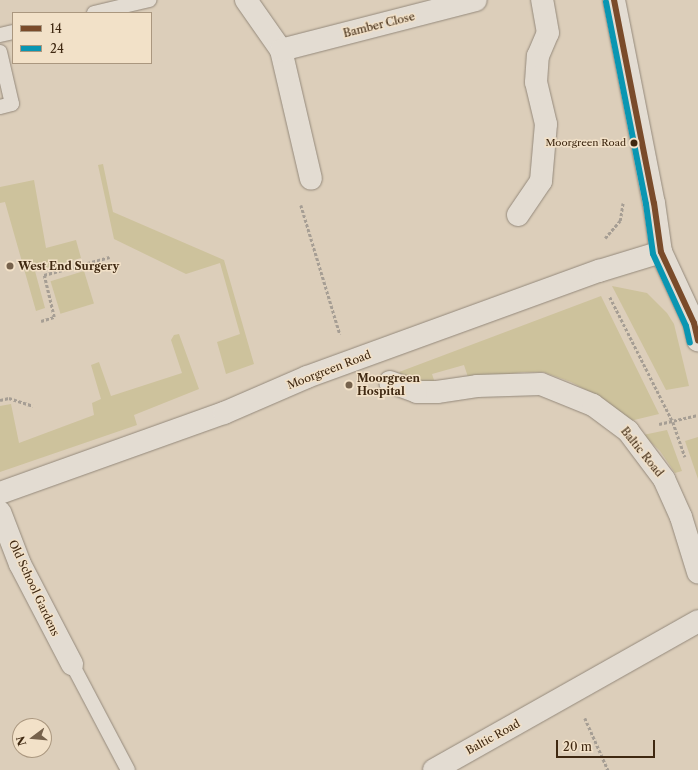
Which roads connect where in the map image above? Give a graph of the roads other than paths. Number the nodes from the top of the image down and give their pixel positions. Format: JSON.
{"nodes":[{"id":1,"x":149,"y":0,"type":"edge"},
{"id":2,"x":246,"y":0,"type":"edge"},
{"id":3,"x":476,"y":0,"type":"edge"},
{"id":4,"x":542,"y":0,"type":"edge"},
{"id":5,"x":614,"y":0,"type":"edge"},
{"id":6,"x":98,"y":12,"type":"edge"},
{"id":7,"x":12,"y":32,"type":"edge"},
{"id":8,"x":0,"y":35,"type":"edge"},
{"id":9,"x":281,"y":50,"type":"junction"},
{"id":10,"x":0,"y":52,"type":"edge"},
{"id":11,"x":0,"y":106,"type":"edge"},
{"id":12,"x":311,"y":179,"type":"road end"},
{"id":13,"x":518,"y":214,"type":"dead end"},
{"id":14,"x":661,"y":252,"type":"junction"},
{"id":15,"x":698,"y":340,"type":"edge"},
{"id":16,"x":390,"y":382,"type":"dead end"},
{"id":17,"x":0,"y":493,"type":"edge"},
{"id":18,"x":0,"y":512,"type":"edge"},
{"id":19,"x":698,"y":572,"type":"edge"},
{"id":20,"x":698,"y":621,"type":"edge"},
{"id":21,"x":72,"y":664,"type":"joint"},
{"id":22,"x":128,"y":770,"type":"edge"},
{"id":23,"x":434,"y":770,"type":"edge"}],
"edges":[{"from":1,"to":6,"type":"lane"},
{"from":2,"to":9,"type":"street"},
{"from":3,"to":9,"type":"street","name":"Bamber Close"},
{"from":4,"to":13,"type":"street"},
{"from":5,"to":14,"type":"street"},
{"from":7,"to":8,"type":"lane"},
{"from":9,"to":12,"type":"street"},
{"from":10,"to":11,"type":"lane"},
{"from":14,"to":15,"type":"street"},
{"from":14,"to":17,"type":"street","name":"Moorgreen Road"},
{"from":16,"to":19,"type":"street","name":"Baltic Road"},
{"from":18,"to":21,"type":"street","name":"Old School Gardens"},
{"from":20,"to":23,"type":"street","name":"Baltic Road"},
{"from":21,"to":22,"type":"lane"}]}
